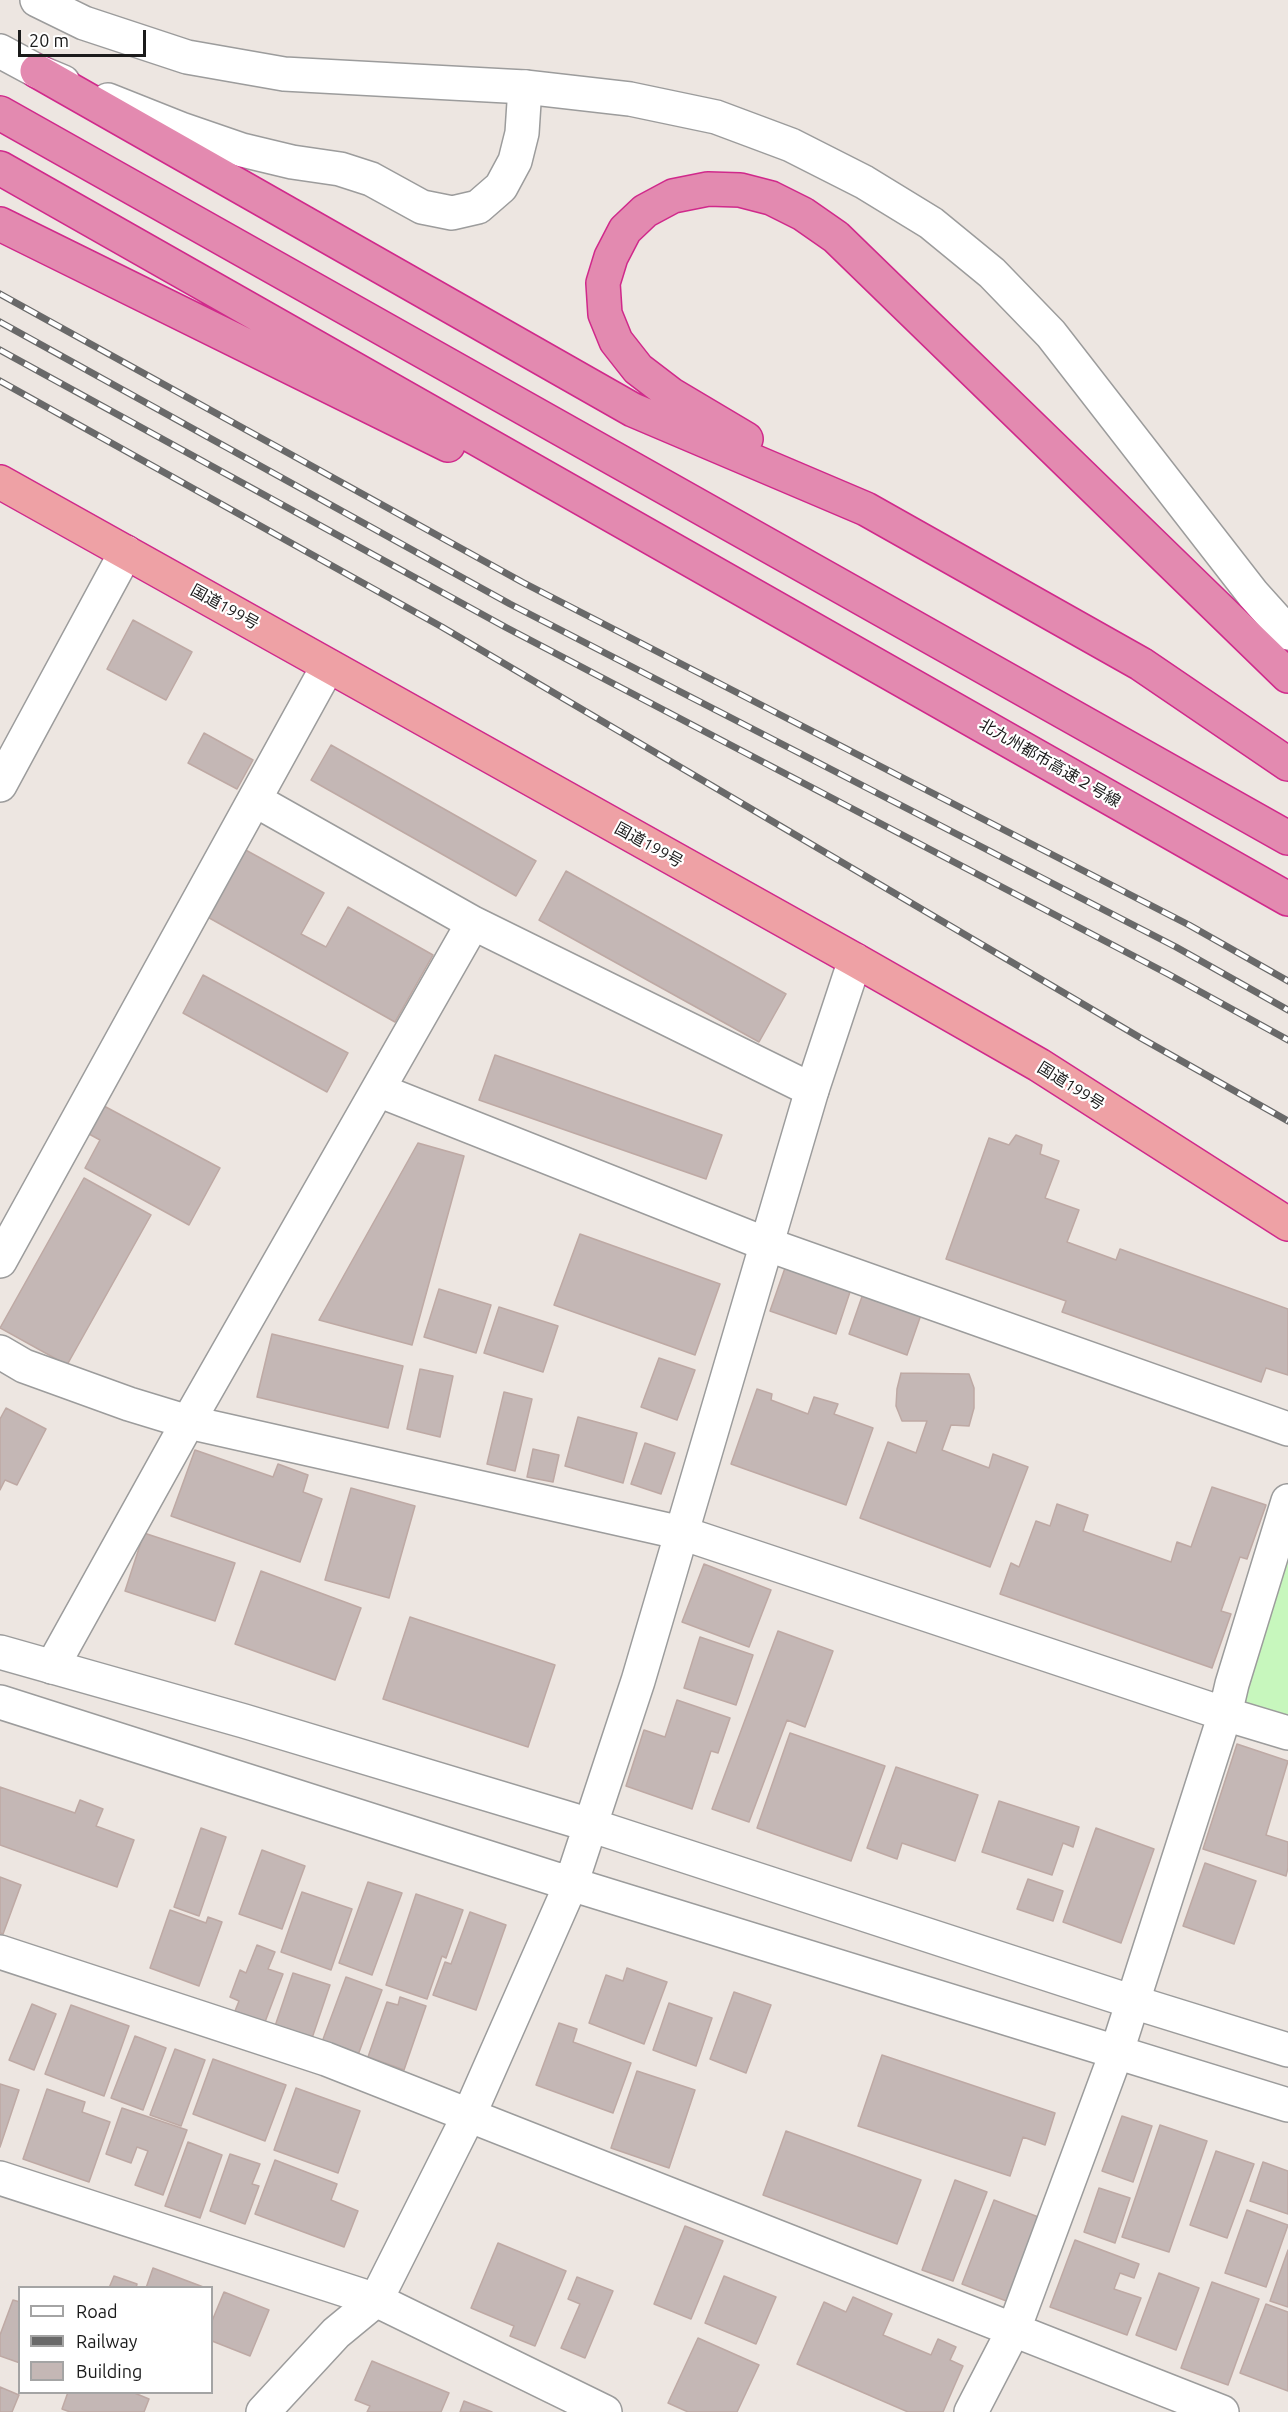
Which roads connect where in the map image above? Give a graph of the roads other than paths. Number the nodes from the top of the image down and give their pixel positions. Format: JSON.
{"nodes":[{"id":1,"x":37,"y":0,"type":"edge"},
{"id":2,"x":0,"y":51,"type":"edge"},
{"id":3,"x":37,"y":71,"type":"junction"},
{"id":4,"x":525,"y":87,"type":"junction"},
{"id":5,"x":0,"y":113,"type":"edge"},
{"id":6,"x":0,"y":168,"type":"edge"},
{"id":7,"x":0,"y":224,"type":"edge"},
{"id":8,"x":0,"y":482,"type":"edge"},
{"id":9,"x":866,"y":509,"type":"junction"},
{"id":10,"x":126,"y":552,"type":"junction"},
{"id":11,"x":812,"y":627,"type":"junction"},
{"id":12,"x":1288,"y":633,"type":"edge"},
{"id":13,"x":328,"y":666,"type":"junction"},
{"id":14,"x":1288,"y":676,"type":"edge"},
{"id":15,"x":1288,"y":764,"type":"edge"},
{"id":16,"x":0,"y":785,"type":"edge"},
{"id":17,"x":255,"y":800,"type":"junction"},
{"id":18,"x":1288,"y":838,"type":"edge"},
{"id":19,"x":1288,"y":899,"type":"edge"},
{"id":20,"x":473,"y":923,"type":"junction"},
{"id":21,"x":855,"y":960,"type":"junction"},
{"id":22,"x":812,"y":1089,"type":"junction"},
{"id":23,"x":378,"y":1090,"type":"junction"},
{"id":24,"x":1288,"y":1224,"type":"edge"},
{"id":25,"x":766,"y":1244,"type":"junction"},
{"id":26,"x":0,"y":1261,"type":"edge"},
{"id":27,"x":0,"y":1352,"type":"edge"},
{"id":28,"x":188,"y":1422,"type":"junction"},
{"id":29,"x":1288,"y":1429,"type":"edge"},
{"id":30,"x":1288,"y":1501,"type":"edge"},
{"id":31,"x":682,"y":1533,"type":"junction"},
{"id":32,"x":0,"y":1652,"type":"edge"},
{"id":33,"x":52,"y":1667,"type":"junction"},
{"id":34,"x":0,"y":1702,"type":"edge"},
{"id":35,"x":1225,"y":1714,"type":"junction"},
{"id":36,"x":1288,"y":1733,"type":"edge"},
{"id":37,"x":590,"y":1826,"type":"junction"},
{"id":38,"x":571,"y":1884,"type":"junction"},
{"id":39,"x":0,"y":1952,"type":"edge"},
{"id":40,"x":1133,"y":2002,"type":"junction"},
{"id":41,"x":1288,"y":2050,"type":"edge"},
{"id":42,"x":1117,"y":2051,"type":"junction"},
{"id":43,"x":1288,"y":2104,"type":"edge"},
{"id":44,"x":469,"y":2115,"type":"junction"},
{"id":45,"x":0,"y":2178,"type":"edge"},
{"id":46,"x":376,"y":2300,"type":"junction"},
{"id":47,"x":1014,"y":2329,"type":"junction"},
{"id":48,"x":263,"y":2412,"type":"edge"},
{"id":49,"x":605,"y":2412,"type":"edge"},
{"id":50,"x":971,"y":2412,"type":"edge"},
{"id":51,"x":1222,"y":2412,"type":"edge"}],
"edges":[{"from":1,"to":4,"type":"street"},
{"from":2,"to":3,"type":"street"},
{"from":3,"to":4,"type":"street"},
{"from":3,"to":9,"type":"highway"},
{"from":4,"to":12,"type":"street"},
{"from":5,"to":18,"type":"highway"},
{"from":6,"to":11,"type":"highway"},
{"from":7,"to":11,"type":"highway"},
{"from":8,"to":10,"type":"highway","name":"国道199号"},
{"from":9,"to":14,"type":"highway"},
{"from":9,"to":15,"type":"highway"},
{"from":10,"to":13,"type":"highway","name":"国道199号"},
{"from":10,"to":16,"type":"street"},
{"from":11,"to":19,"type":"highway","name":"北九州都市高速２号線"},
{"from":13,"to":17,"type":"street"},
{"from":13,"to":21,"type":"highway","name":"国道199号"},
{"from":17,"to":20,"type":"street"},
{"from":17,"to":26,"type":"street"},
{"from":20,"to":22,"type":"street"},
{"from":20,"to":23,"type":"street"},
{"from":21,"to":22,"type":"street"},
{"from":21,"to":24,"type":"highway","name":"国道199号"},
{"from":22,"to":25,"type":"street"},
{"from":23,"to":25,"type":"street"},
{"from":23,"to":28,"type":"street"},
{"from":25,"to":29,"type":"street"},
{"from":25,"to":31,"type":"street"},
{"from":27,"to":28,"type":"street"},
{"from":28,"to":31,"type":"street"},
{"from":28,"to":33,"type":"street"},
{"from":30,"to":35,"type":"street"},
{"from":31,"to":35,"type":"street"},
{"from":31,"to":37,"type":"street"},
{"from":32,"to":33,"type":"street"},
{"from":33,"to":37,"type":"street"},
{"from":34,"to":38,"type":"street"},
{"from":35,"to":36,"type":"street"},
{"from":35,"to":40,"type":"street"},
{"from":37,"to":38,"type":"street"},
{"from":37,"to":40,"type":"street"},
{"from":38,"to":42,"type":"street"},
{"from":38,"to":44,"type":"street"},
{"from":39,"to":44,"type":"street"},
{"from":40,"to":41,"type":"street"},
{"from":40,"to":42,"type":"street"},
{"from":42,"to":43,"type":"street"},
{"from":42,"to":47,"type":"street"},
{"from":44,"to":46,"type":"street"},
{"from":44,"to":47,"type":"street"},
{"from":45,"to":46,"type":"street"},
{"from":46,"to":48,"type":"street"},
{"from":46,"to":49,"type":"street"},
{"from":47,"to":50,"type":"street"},
{"from":47,"to":51,"type":"street"}]}
